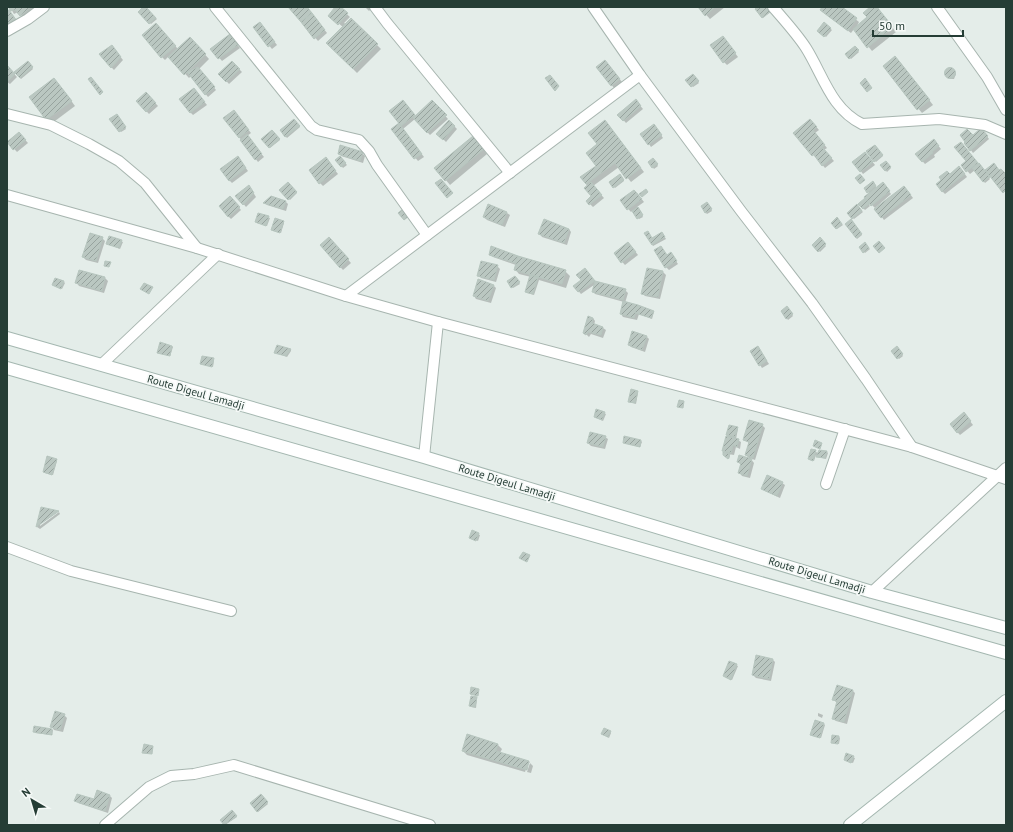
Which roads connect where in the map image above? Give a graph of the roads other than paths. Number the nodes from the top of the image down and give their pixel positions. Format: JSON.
{"nodes":[{"id":1,"x":44,"y":7,"type":"edge"},
{"id":2,"x":215,"y":7,"type":"edge"},
{"id":3,"x":375,"y":7,"type":"edge"},
{"id":4,"x":593,"y":7,"type":"edge"},
{"id":5,"x":773,"y":7,"type":"edge"},
{"id":6,"x":942,"y":9,"type":"edge"},
{"id":7,"x":7,"y":31,"type":"edge"},
{"id":8,"x":640,"y":75,"type":"junction"},
{"id":9,"x":1006,"y":110,"type":"edge"},
{"id":10,"x":7,"y":114,"type":"edge"},
{"id":11,"x":1006,"y":134,"type":"edge"},
{"id":12,"x":510,"y":173,"type":"junction"},
{"id":13,"x":7,"y":195,"type":"edge"},
{"id":14,"x":427,"y":235,"type":"junction"},
{"id":15,"x":197,"y":248,"type":"junction"},
{"id":16,"x":218,"y":254,"type":"junction"},
{"id":17,"x":346,"y":296,"type":"junction"},
{"id":18,"x":438,"y":322,"type":"junction"},
{"id":19,"x":7,"y":338,"type":"edge"},
{"id":20,"x":101,"y":365,"type":"junction"},
{"id":21,"x":7,"y":368,"type":"edge"},
{"id":22,"x":844,"y":429,"type":"junction"},
{"id":23,"x":912,"y":447,"type":"junction"},
{"id":24,"x":424,"y":457,"type":"junction"},
{"id":25,"x":1006,"y":468,"type":"edge"},
{"id":26,"x":996,"y":476,"type":"junction"},
{"id":27,"x":1006,"y":479,"type":"edge"},
{"id":28,"x":826,"y":484,"type":"dead end"},
{"id":29,"x":7,"y":548,"type":"edge"},
{"id":30,"x":872,"y":592,"type":"junction"},
{"id":31,"x":231,"y":611,"type":"dead end"},
{"id":32,"x":1006,"y":628,"type":"edge"},
{"id":33,"x":1006,"y":653,"type":"edge"},
{"id":34,"x":1006,"y":701,"type":"edge"},
{"id":35,"x":105,"y":825,"type":"edge"},
{"id":36,"x":430,"y":825,"type":"edge"},
{"id":37,"x":850,"y":825,"type":"edge"}],
"edges":[{"from":1,"to":7,"type":"street"},
{"from":2,"to":14,"type":"street"},
{"from":3,"to":12,"type":"street"},
{"from":4,"to":8,"type":"street"},
{"from":5,"to":11,"type":"street"},
{"from":6,"to":9,"type":"street"},
{"from":8,"to":12,"type":"street"},
{"from":8,"to":23,"type":"street"},
{"from":10,"to":15,"type":"street"},
{"from":12,"to":14,"type":"street"},
{"from":13,"to":15,"type":"street"},
{"from":14,"to":17,"type":"street"},
{"from":15,"to":16,"type":"street"},
{"from":16,"to":17,"type":"street"},
{"from":16,"to":20,"type":"street"},
{"from":17,"to":18,"type":"street"},
{"from":18,"to":22,"type":"street"},
{"from":18,"to":24,"type":"street"},
{"from":19,"to":20,"type":"main road","name":"Route Digeul Lamadji"},
{"from":20,"to":24,"type":"main road","name":"Route Digeul Lamadji"},
{"from":21,"to":33,"type":"main road","name":"Route Digeul Lamadji"},
{"from":22,"to":23,"type":"street"},
{"from":22,"to":28,"type":"street"},
{"from":23,"to":26,"type":"street"},
{"from":24,"to":30,"type":"main road","name":"Route Digeul Lamadji"},
{"from":25,"to":26,"type":"street"},
{"from":26,"to":27,"type":"street"},
{"from":26,"to":30,"type":"street"},
{"from":29,"to":31,"type":"street"},
{"from":30,"to":32,"type":"main road","name":"Route Digeul Lamadji"},
{"from":34,"to":37,"type":"main road"},
{"from":35,"to":36,"type":"street"}]}
